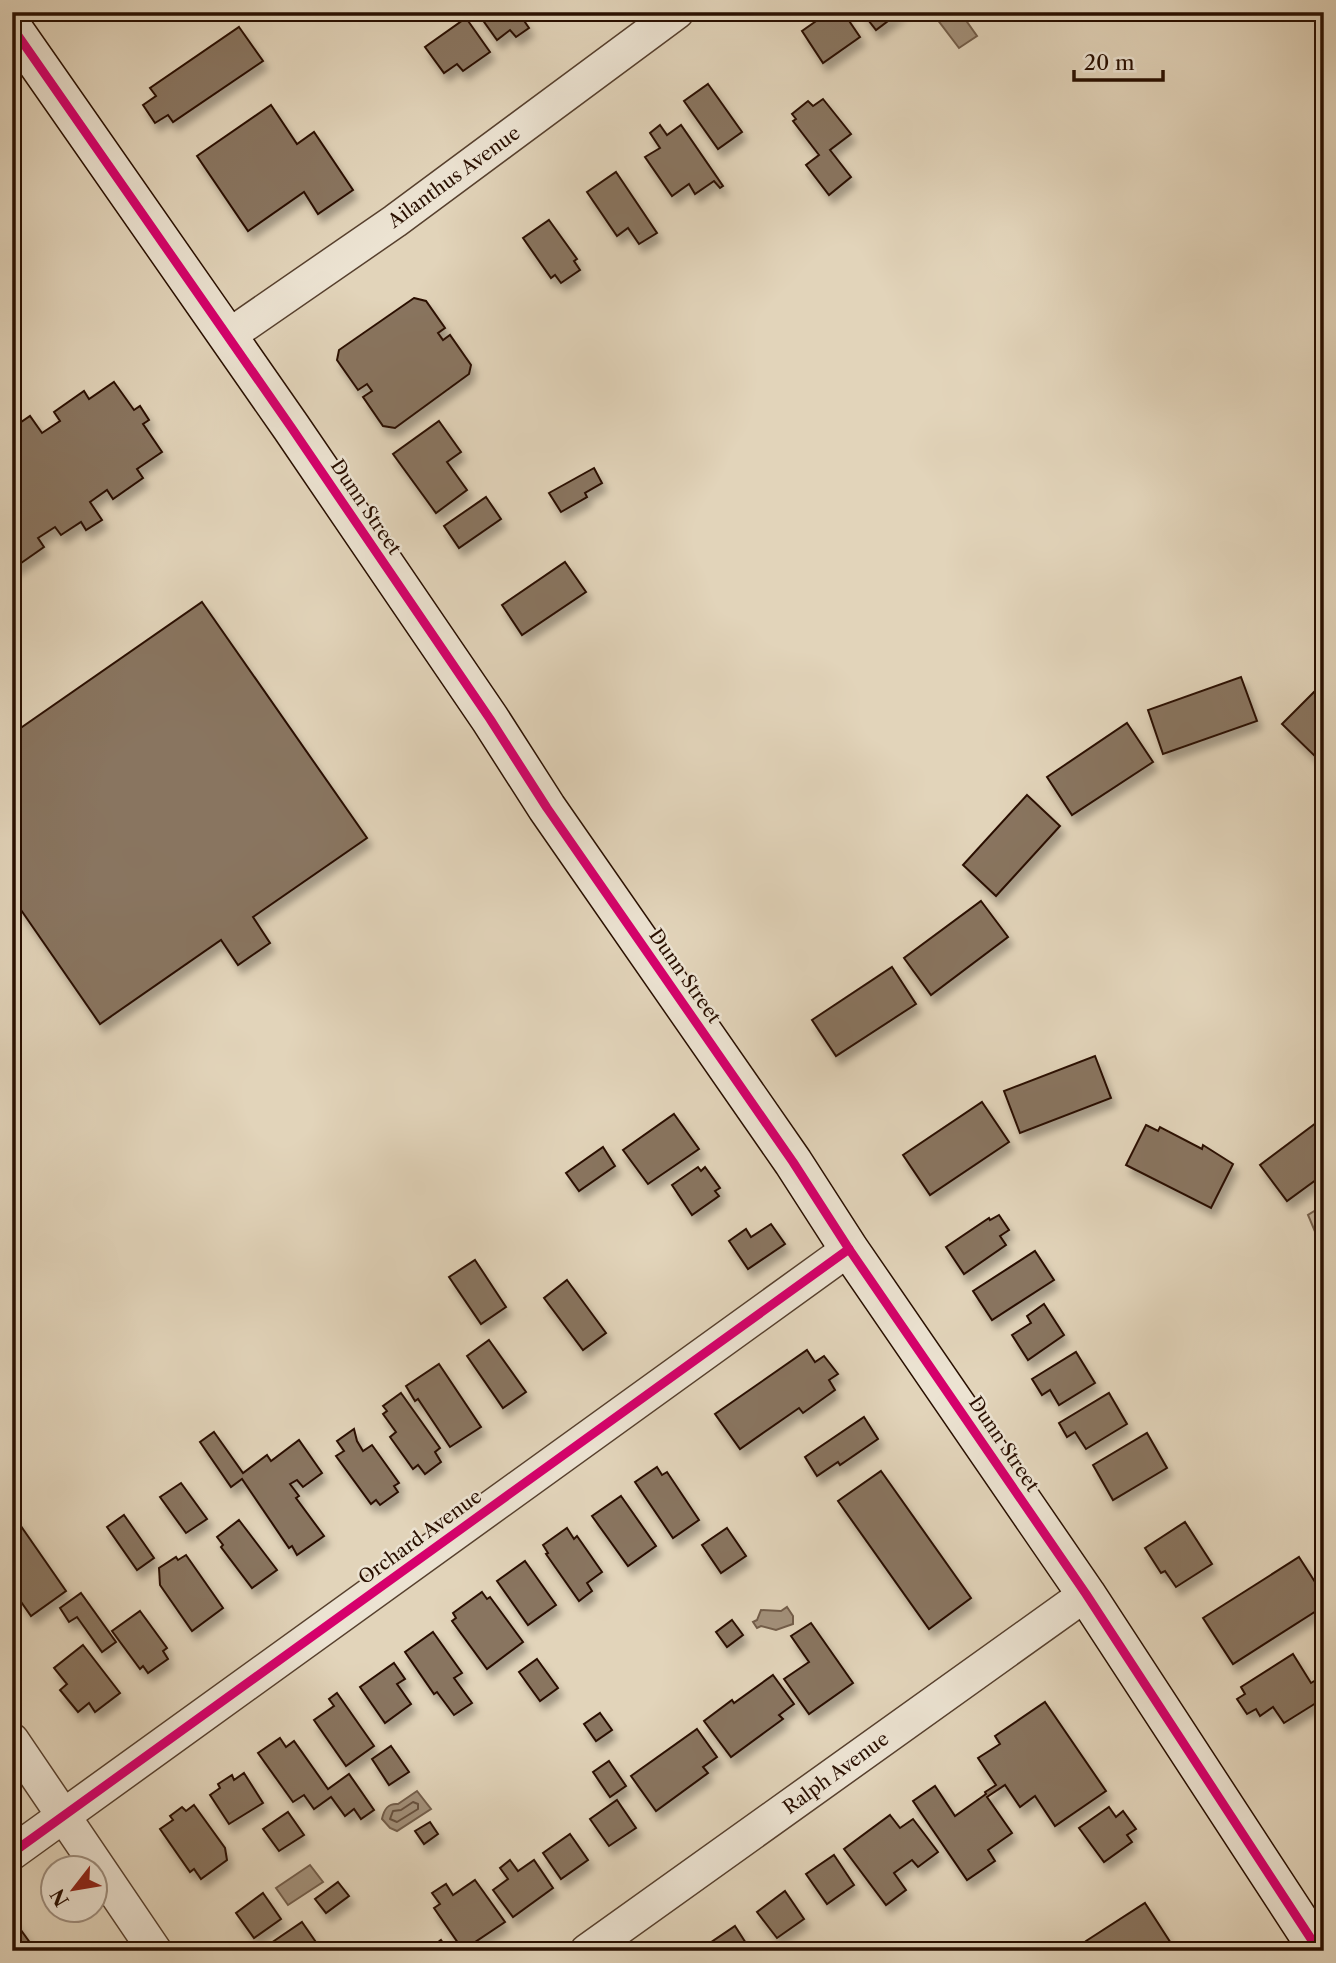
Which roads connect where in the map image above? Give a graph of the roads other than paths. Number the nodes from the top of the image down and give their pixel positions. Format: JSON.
{"nodes":[{"id":1,"x":677,"y":12,"type":"edge"},
{"id":2,"x":12,"y":27,"type":"edge"},
{"id":3,"x":227,"y":337,"type":"junction"},
{"id":4,"x":849,"y":1249,"type":"junction"},
{"id":5,"x":1086,"y":1594,"type":"junction"},
{"id":6,"x":12,"y":1740,"type":"edge"},
{"id":7,"x":65,"y":1815,"type":"junction"},
{"id":8,"x":12,"y":1853,"type":"edge"},
{"id":9,"x":155,"y":1951,"type":"edge"},
{"id":10,"x":587,"y":1951,"type":"edge"},
{"id":11,"x":1319,"y":1951,"type":"edge"}],
"edges":[{"from":1,"to":3,"type":"street","name":"Ailanthus Avenue"},
{"from":2,"to":3,"type":"street","name":"Dunn Street"},
{"from":3,"to":4,"type":"street","name":"Dunn Street"},
{"from":4,"to":5,"type":"street","name":"Dunn Street"},
{"from":4,"to":7,"type":"street","name":"Orchard Avenue"},
{"from":5,"to":10,"type":"street","name":"Ralph Avenue"},
{"from":5,"to":11,"type":"street","name":"Dunn Street"},
{"from":6,"to":7,"type":"street"},
{"from":7,"to":8,"type":"street","name":"Orchard Avenue"},
{"from":7,"to":9,"type":"street"}]}
